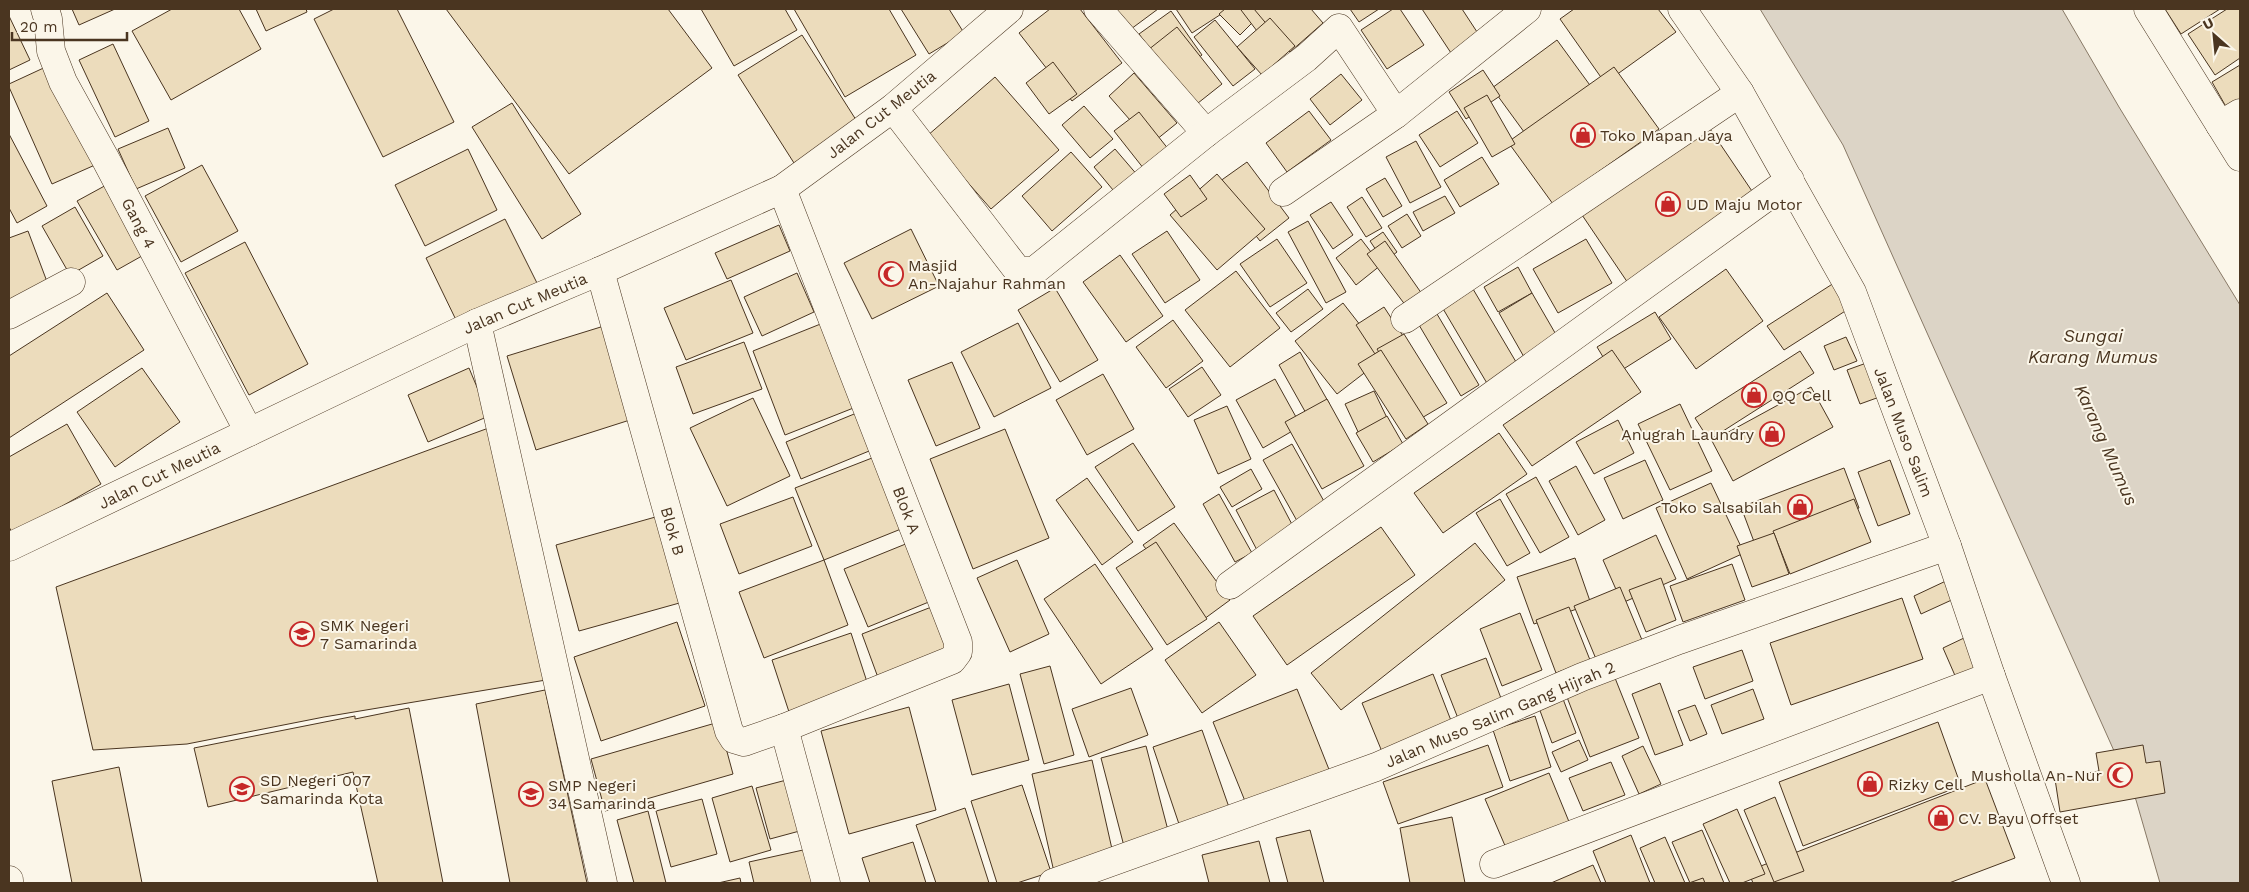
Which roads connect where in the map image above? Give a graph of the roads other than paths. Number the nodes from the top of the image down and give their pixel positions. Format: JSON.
{"nodes":[{"id":1,"x":45,"y":9,"type":"edge"},
{"id":2,"x":1009,"y":9,"type":"edge"},
{"id":3,"x":1098,"y":9,"type":"edge"},
{"id":4,"x":1526,"y":9,"type":"edge"},
{"id":5,"x":1682,"y":9,"type":"edge"},
{"id":6,"x":2148,"y":9,"type":"edge"},
{"id":7,"x":1333,"y":18,"type":"edge"},
{"id":8,"x":1740,"y":93,"type":"junction"},
{"id":9,"x":893,"y":108,"type":"junction"},
{"id":10,"x":1396,"y":114,"type":"junction"},
{"id":11,"x":2230,"y":119,"type":"edge"},
{"id":12,"x":1206,"y":132,"type":"junction"},
{"id":13,"x":2240,"y":157,"type":"edge"},
{"id":14,"x":1790,"y":180,"type":"junction"},
{"id":15,"x":782,"y":189,"type":"junction"},
{"id":16,"x":1283,"y":192,"type":"dead end"},
{"id":17,"x":600,"y":271,"type":"junction"},
{"id":18,"x":71,"y":282,"type":"dead end"},
{"id":19,"x":9,"y":315,"type":"edge"},
{"id":20,"x":1405,"y":320,"type":"dead end"},
{"id":21,"x":477,"y":323,"type":"junction"},
{"id":22,"x":249,"y":432,"type":"junction"},
{"id":23,"x":1947,"y":546,"type":"junction"},
{"id":24,"x":9,"y":547,"type":"edge"},
{"id":25,"x":1230,"y":585,"type":"dead end"},
{"id":26,"x":1991,"y":676,"type":"junction"},
{"id":27,"x":784,"y":728,"type":"junction"},
{"id":28,"x":1494,"y":864,"type":"dead end"},
{"id":29,"x":9,"y":880,"type":"edge"},
{"id":30,"x":10,"y":883,"type":"edge"},
{"id":31,"x":603,"y":883,"type":"edge"},
{"id":32,"x":826,"y":883,"type":"edge"},
{"id":33,"x":1053,"y":883,"type":"edge"},
{"id":34,"x":2064,"y":883,"type":"edge"}],
"edges":[{"from":1,"to":22,"type":"street","name":"Gang 4"},
{"from":2,"to":9,"type":"street","name":"Jalan Cut Meutia"},
{"from":3,"to":12,"type":"street"},
{"from":4,"to":10,"type":"street"},
{"from":5,"to":8,"type":"street","name":"Jalan Muso Salim"},
{"from":6,"to":11,"type":"street"},
{"from":7,"to":10,"type":"street"},
{"from":7,"to":12,"type":"street"},
{"from":8,"to":14,"type":"street","name":"Jalan Muso Salim"},
{"from":8,"to":20,"type":"street"},
{"from":9,"to":12,"type":"street"},
{"from":9,"to":15,"type":"street","name":"Jalan Cut Meutia"},
{"from":10,"to":16,"type":"street"},
{"from":11,"to":13,"type":"street"},
{"from":14,"to":23,"type":"street","name":"Jalan Muso Salim"},
{"from":14,"to":25,"type":"street"},
{"from":15,"to":17,"type":"street","name":"Jalan Cut Meutia"},
{"from":15,"to":27,"type":"street","name":"Blok A"},
{"from":17,"to":21,"type":"street","name":"Jalan Cut Meutia"},
{"from":17,"to":27,"type":"street","name":"Blok B"},
{"from":18,"to":19,"type":"street"},
{"from":21,"to":22,"type":"street","name":"Jalan Cut Meutia"},
{"from":21,"to":31,"type":"street"},
{"from":22,"to":24,"type":"street","name":"Jalan Cut Meutia"},
{"from":23,"to":26,"type":"street","name":"Jalan Muso Salim"},
{"from":23,"to":33,"type":"street","name":"Jalan Muso Salim Gang Hijrah 2"},
{"from":26,"to":28,"type":"street"},
{"from":26,"to":34,"type":"street","name":"Jalan Muso Salim"},
{"from":27,"to":32,"type":"street"},
{"from":29,"to":30,"type":"street"}]}
